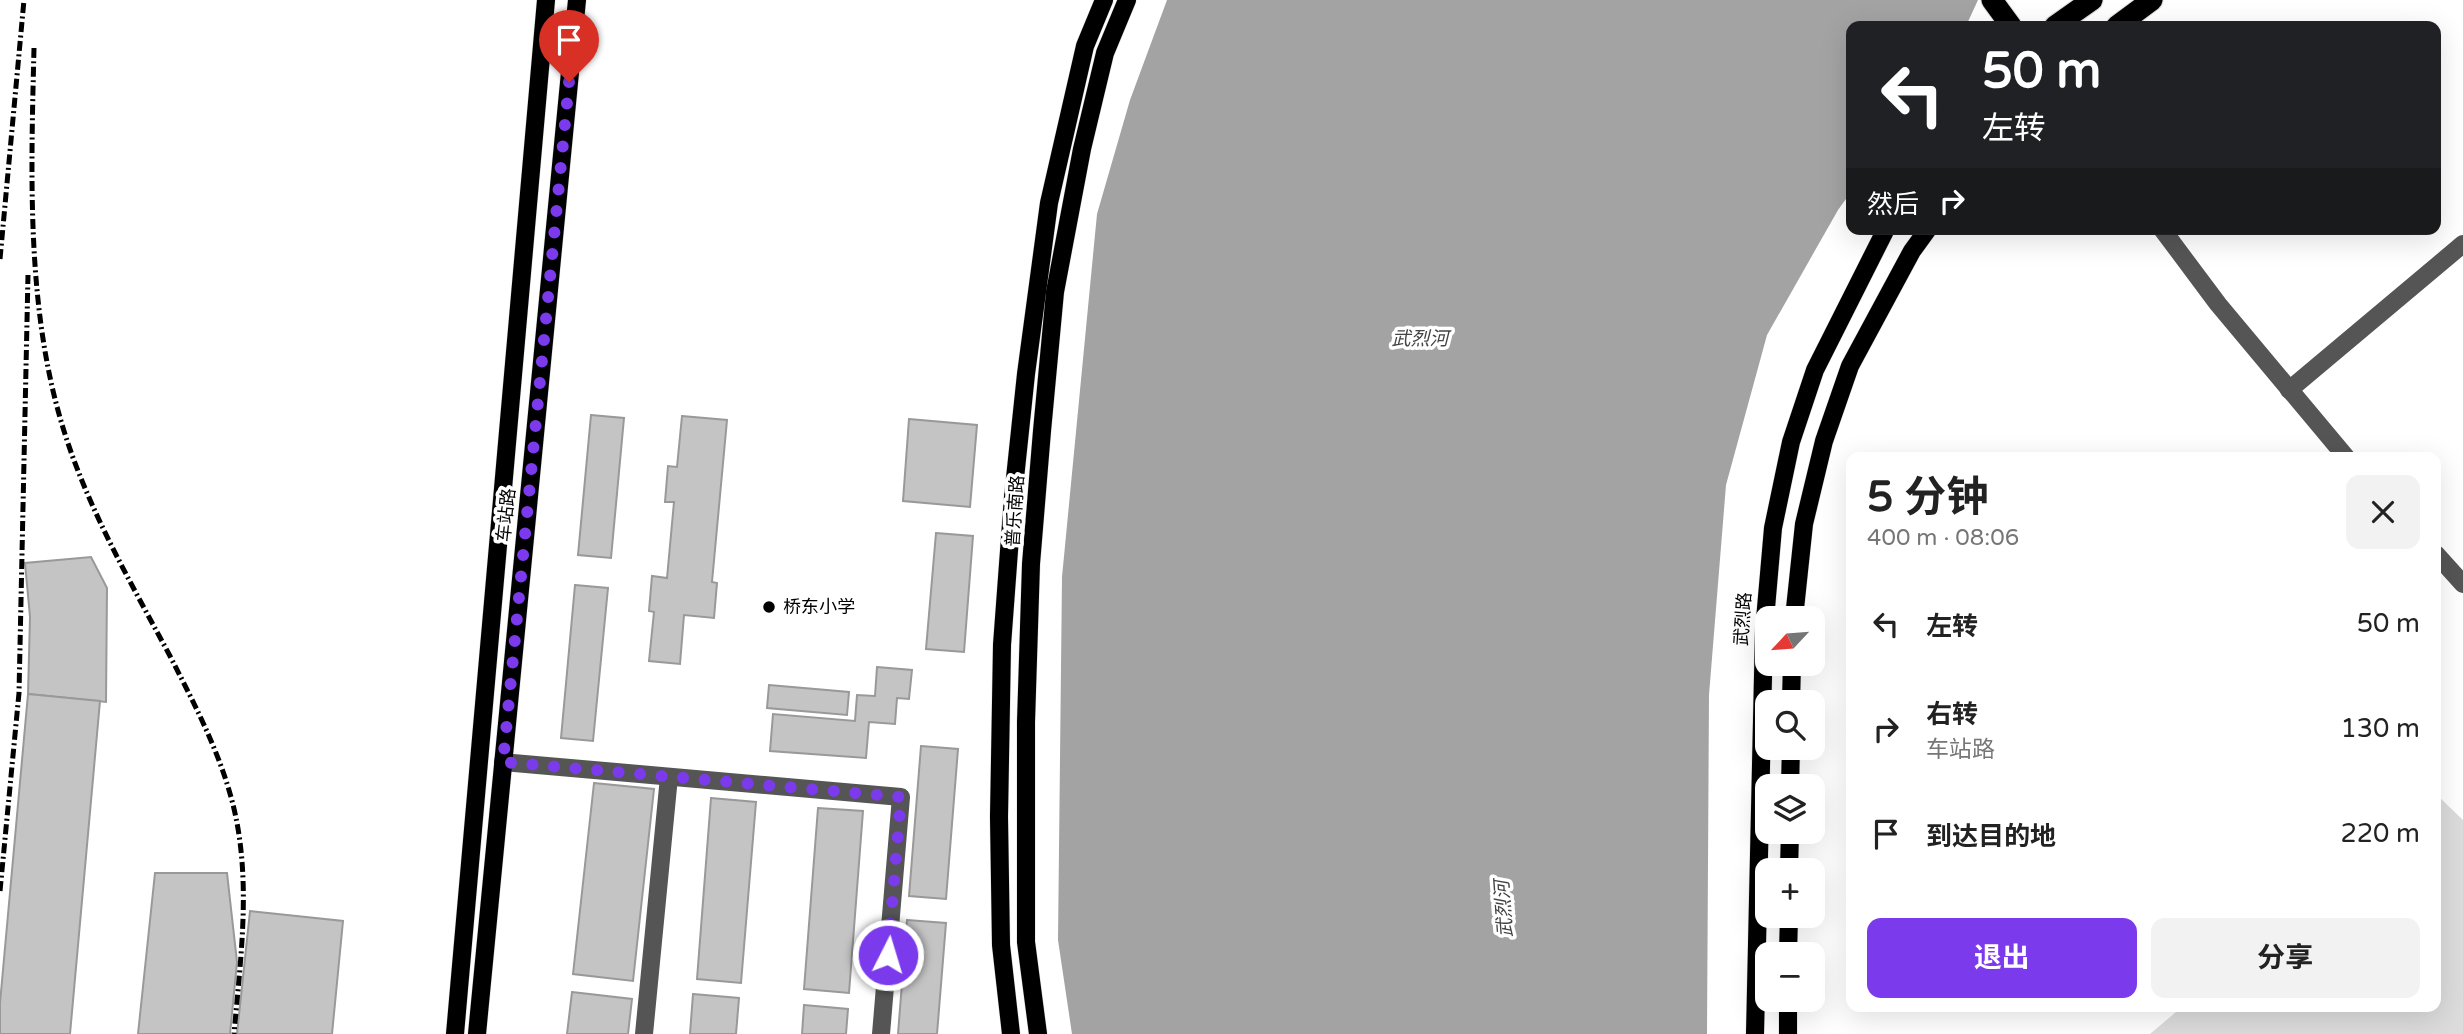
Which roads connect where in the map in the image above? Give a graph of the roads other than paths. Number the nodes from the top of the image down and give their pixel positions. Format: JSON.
{"nodes":[{"id":1,"x":546,"y":0,"type":"edge"},
{"id":2,"x":577,"y":0,"type":"edge"},
{"id":3,"x":1104,"y":0,"type":"edge"},
{"id":4,"x":1127,"y":0,"type":"edge"},
{"id":5,"x":2092,"y":0,"type":"edge"},
{"id":6,"x":2152,"y":0,"type":"edge"},
{"id":7,"x":2062,"y":21,"type":"edge"},
{"id":8,"x":2124,"y":21,"type":"edge"},
{"id":9,"x":1883,"y":235,"type":"edge"},
{"id":10,"x":1924,"y":235,"type":"edge"},
{"id":11,"x":2166,"y":235,"type":"edge"},
{"id":12,"x":2463,"y":244,"type":"edge"},
{"id":13,"x":2289,"y":390,"type":"junction"},
{"id":14,"x":2342,"y":452,"type":"edge"},
{"id":15,"x":2441,"y":560,"type":"edge"},
{"id":16,"x":2463,"y":584,"type":"edge"},
{"id":17,"x":1795,"y":606,"type":"edge"},
{"id":18,"x":503,"y":762,"type":"junction"},
{"id":19,"x":669,"y":776,"type":"junction"},
{"id":20,"x":1788,"y":1012,"type":"edge"},
{"id":21,"x":454,"y":1034,"type":"edge"},
{"id":22,"x":477,"y":1034,"type":"edge"},
{"id":23,"x":644,"y":1034,"type":"edge"},
{"id":24,"x":881,"y":1034,"type":"edge"},
{"id":25,"x":1011,"y":1034,"type":"edge"},
{"id":26,"x":1038,"y":1034,"type":"edge"},
{"id":27,"x":1755,"y":1034,"type":"edge"},
{"id":28,"x":1788,"y":1034,"type":"edge"}],
"edges":[{"from":1,"to":21,"type":"main road","name":"车站路"},
{"from":2,"to":18,"type":"main road","name":"车站路"},
{"from":3,"to":25,"type":"main road","name":"普乐南路"},
{"from":4,"to":26,"type":"main road","name":"普乐南路"},
{"from":5,"to":7,"type":"highway"},
{"from":6,"to":8,"type":"highway"},
{"from":9,"to":27,"type":"main road","name":"武烈路"},
{"from":10,"to":17,"type":"main road"},
{"from":11,"to":13,"type":"street"},
{"from":12,"to":13,"type":"street"},
{"from":13,"to":14,"type":"street"},
{"from":15,"to":16,"type":"street"},
{"from":18,"to":19,"type":"street"},
{"from":18,"to":22,"type":"main road","name":"车站路"},
{"from":19,"to":23,"type":"street"},
{"from":19,"to":24,"type":"street"},
{"from":20,"to":28,"type":"main road"}]}
